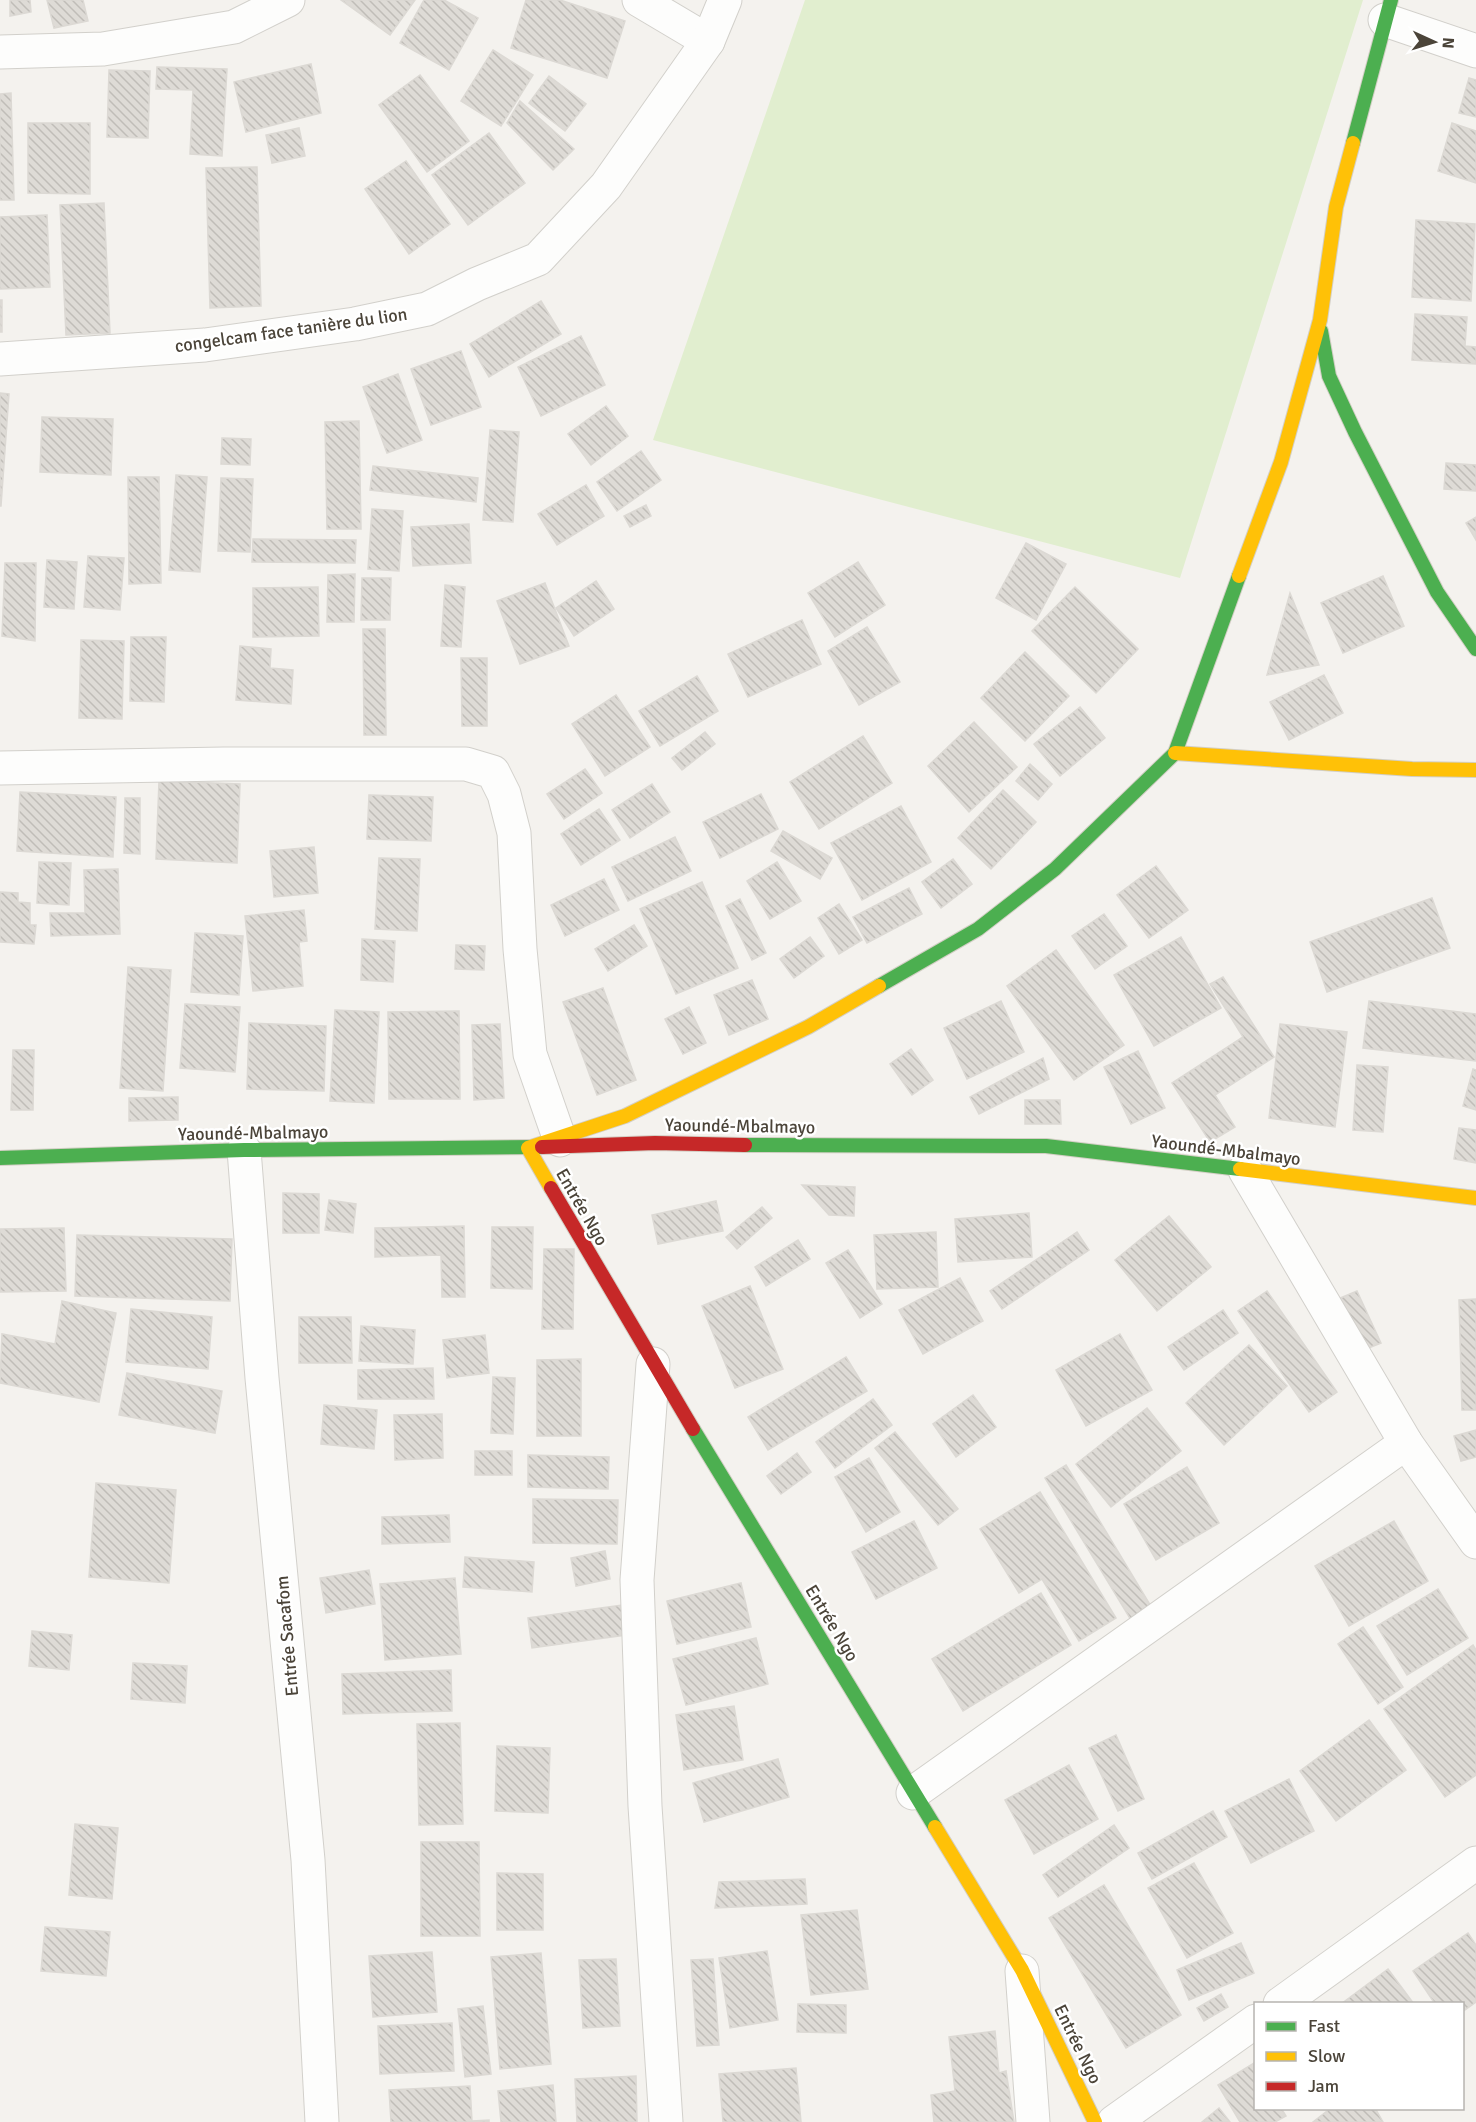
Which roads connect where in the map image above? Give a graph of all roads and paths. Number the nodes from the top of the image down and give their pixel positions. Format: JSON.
{"nodes":[{"id":1,"x":288,"y":0,"type":"edge"},
{"id":2,"x":639,"y":0,"type":"edge"},
{"id":3,"x":725,"y":0,"type":"edge"},
{"id":4,"x":1388,"y":10,"type":"edge"},
{"id":5,"x":708,"y":41,"type":"junction"},
{"id":6,"x":1476,"y":51,"type":"edge"},
{"id":7,"x":0,"y":52,"type":"edge"},
{"id":8,"x":1320,"y":320,"type":"junction"},
{"id":9,"x":0,"y":359,"type":"edge"},
{"id":10,"x":1476,"y":649,"type":"edge"},
{"id":11,"x":1175,"y":753,"type":"junction"},
{"id":12,"x":0,"y":768,"type":"edge"},
{"id":13,"x":1476,"y":770,"type":"edge"},
{"id":14,"x":560,"y":1140,"type":"junction"},
{"id":15,"x":528,"y":1149,"type":"junction"},
{"id":16,"x":244,"y":1150,"type":"junction"},
{"id":17,"x":0,"y":1158,"type":"edge"},
{"id":18,"x":1245,"y":1170,"type":"junction"},
{"id":19,"x":1476,"y":1198,"type":"edge"},
{"id":20,"x":653,"y":1364,"type":"junction"},
{"id":21,"x":1406,"y":1443,"type":"junction"},
{"id":22,"x":1476,"y":1542,"type":"edge"},
{"id":23,"x":913,"y":1792,"type":"junction"},
{"id":24,"x":1476,"y":1863,"type":"edge"},
{"id":25,"x":1022,"y":1970,"type":"junction"},
{"id":26,"x":1283,"y":2002,"type":"edge"},
{"id":27,"x":1254,"y":2022,"type":"edge"},
{"id":28,"x":322,"y":2122,"type":"edge"},
{"id":29,"x":666,"y":2122,"type":"edge"},
{"id":30,"x":1033,"y":2122,"type":"edge"},
{"id":31,"x":1095,"y":2122,"type":"edge"},
{"id":32,"x":1114,"y":2122,"type":"edge"}],
"edges":[{"from":1,"to":7,"type":"street"},
{"from":2,"to":5,"type":"street"},
{"from":3,"to":5,"type":"street","name":"congelcam face tanière du lion"},
{"from":4,"to":6,"type":"street"},
{"from":4,"to":8,"type":"main road"},
{"from":5,"to":9,"type":"street","name":"congelcam face tanière du lion"},
{"from":8,"to":10,"type":"main road"},
{"from":8,"to":11,"type":"main road"},
{"from":11,"to":13,"type":"main road"},
{"from":11,"to":14,"type":"main road"},
{"from":12,"to":14,"type":"street"},
{"from":14,"to":15,"type":"main road"},
{"from":15,"to":16,"type":"main road","name":"Yaoundé-Mbalmayo"},
{"from":15,"to":18,"type":"main road","name":"Yaoundé-Mbalmayo"},
{"from":15,"to":20,"type":"main road","name":"Entrée Ngo"},
{"from":16,"to":17,"type":"main road","name":"Yaoundé-Mbalmayo"},
{"from":16,"to":28,"type":"street","name":"Entrée Sacafom"},
{"from":18,"to":19,"type":"main road","name":"Yaoundé-Mbalmayo"},
{"from":18,"to":21,"type":"street"},
{"from":20,"to":23,"type":"main road","name":"Entrée Ngo"},
{"from":20,"to":29,"type":"street"},
{"from":21,"to":22,"type":"street"},
{"from":21,"to":23,"type":"street"},
{"from":23,"to":25,"type":"main road","name":"Entrée Ngo"},
{"from":24,"to":26,"type":"street"},
{"from":25,"to":30,"type":"street"},
{"from":25,"to":31,"type":"main road","name":"Entrée Ngo"},
{"from":27,"to":32,"type":"street"}]}
